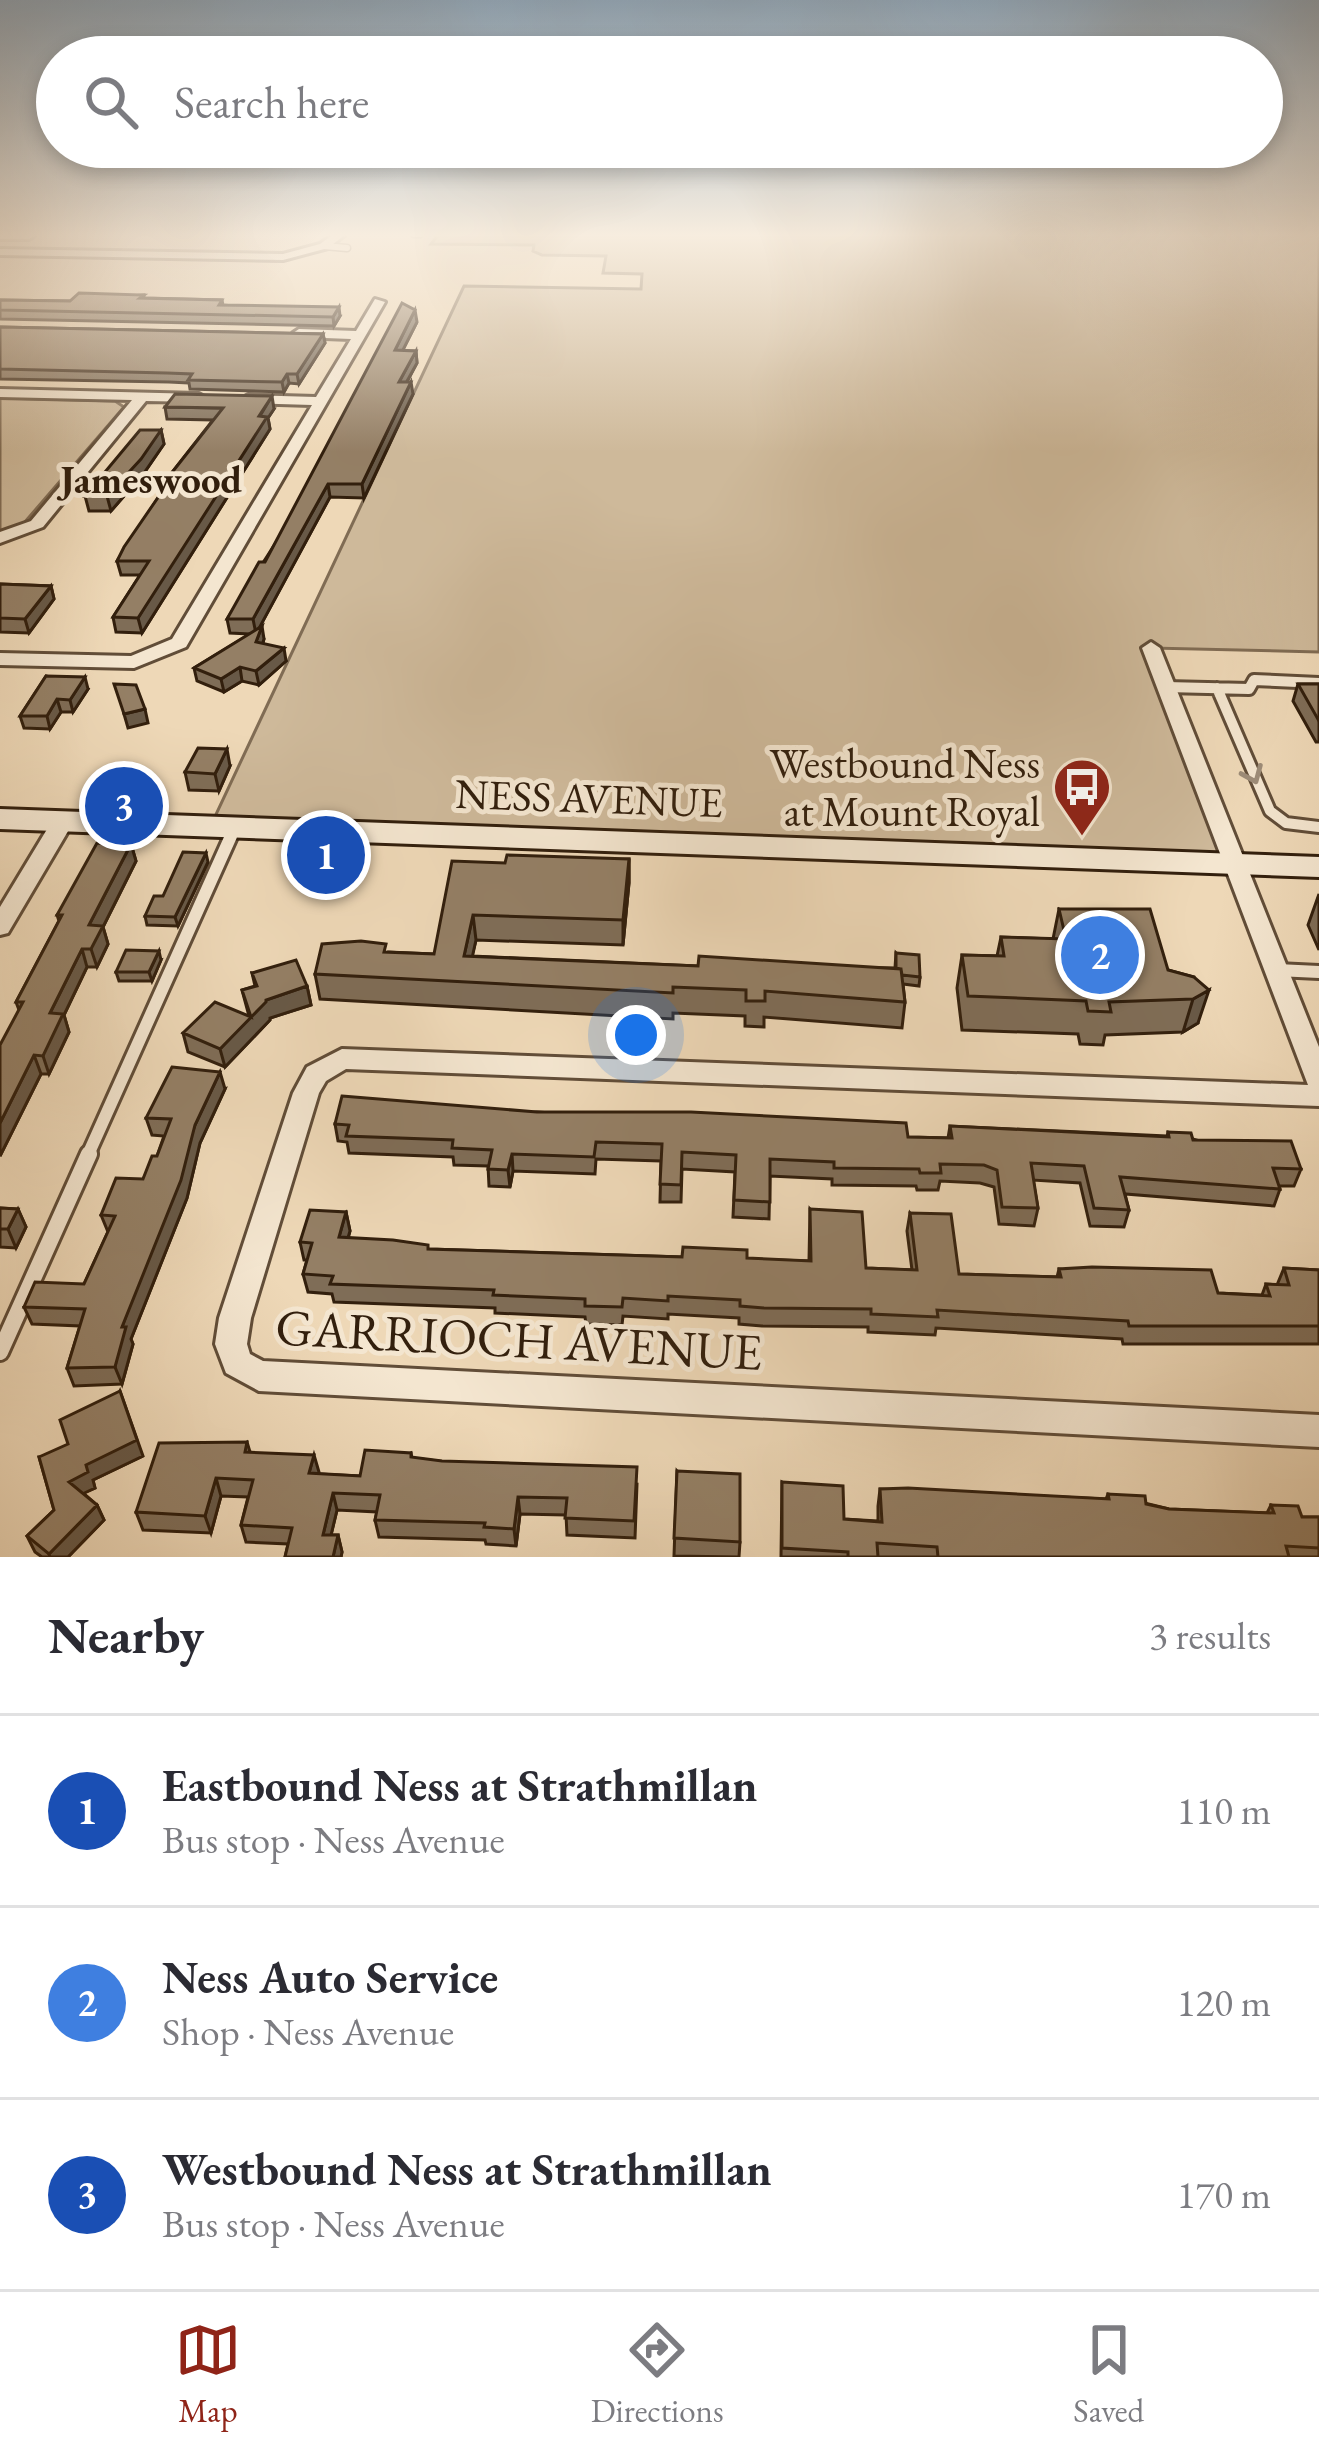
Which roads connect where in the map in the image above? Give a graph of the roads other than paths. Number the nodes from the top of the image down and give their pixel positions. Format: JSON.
{"nodes":[{"id":1,"x":376,"y":307,"type":"edge"},
{"id":2,"x":292,"y":333,"type":"edge"},
{"id":3,"x":358,"y":335,"type":"junction"},
{"id":4,"x":0,"y":394,"type":"edge"},
{"id":5,"x":142,"y":397,"type":"junction"},
{"id":6,"x":209,"y":398,"type":"edge"},
{"id":7,"x":231,"y":399,"type":"edge"},
{"id":8,"x":320,"y":401,"type":"junction"},
{"id":9,"x":0,"y":538,"type":"edge"},
{"id":10,"x":1151,"y":648,"type":"dead end"},
{"id":11,"x":0,"y":659,"type":"edge"},
{"id":12,"x":1319,"y":683,"type":"edge"},
{"id":13,"x":1166,"y":687,"type":"junction"},
{"id":14,"x":1217,"y":688,"type":"junction"},
{"id":15,"x":0,"y":818,"type":"edge"},
{"id":16,"x":63,"y":821,"type":"junction"},
{"id":17,"x":235,"y":827,"type":"junction"},
{"id":18,"x":1319,"y":827,"type":"edge"},
{"id":19,"x":1237,"y":864,"type":"junction"},
{"id":20,"x":1319,"y":867,"type":"edge"},
{"id":21,"x":0,"y":927,"type":"edge"},
{"id":22,"x":1277,"y":970,"type":"junction"},
{"id":23,"x":1319,"y":972,"type":"edge"},
{"id":24,"x":1319,"y":1081,"type":"edge"},
{"id":25,"x":1319,"y":1096,"type":"edge"},
{"id":26,"x":0,"y":1352,"type":"edge"},
{"id":27,"x":1319,"y":1431,"type":"edge"}],
"edges":[{"from":1,"to":3,"type":"street"},
{"from":2,"to":3,"type":"street"},
{"from":3,"to":8,"type":"street"},
{"from":4,"to":5,"type":"street"},
{"from":5,"to":6,"type":"street"},
{"from":5,"to":9,"type":"street"},
{"from":7,"to":8,"type":"street"},
{"from":8,"to":11,"type":"street"},
{"from":10,"to":13,"type":"street"},
{"from":12,"to":14,"type":"lane"},
{"from":13,"to":14,"type":"lane"},
{"from":13,"to":19,"type":"street"},
{"from":14,"to":18,"type":"lane","one_way":true},
{"from":15,"to":16,"type":"main road","name":"NESS AVENUE"},
{"from":16,"to":17,"type":"main road","name":"NESS AVENUE"},
{"from":16,"to":21,"type":"street"},
{"from":17,"to":19,"type":"main road","name":"NESS AVENUE"},
{"from":17,"to":26,"type":"lane"},
{"from":19,"to":20,"type":"main road","name":"NESS AVENUE"},
{"from":19,"to":22,"type":"street"},
{"from":22,"to":23,"type":"lane"},
{"from":22,"to":24,"type":"street"},
{"from":25,"to":27,"type":"street","name":"GARRIOCH AVENUE"}]}
